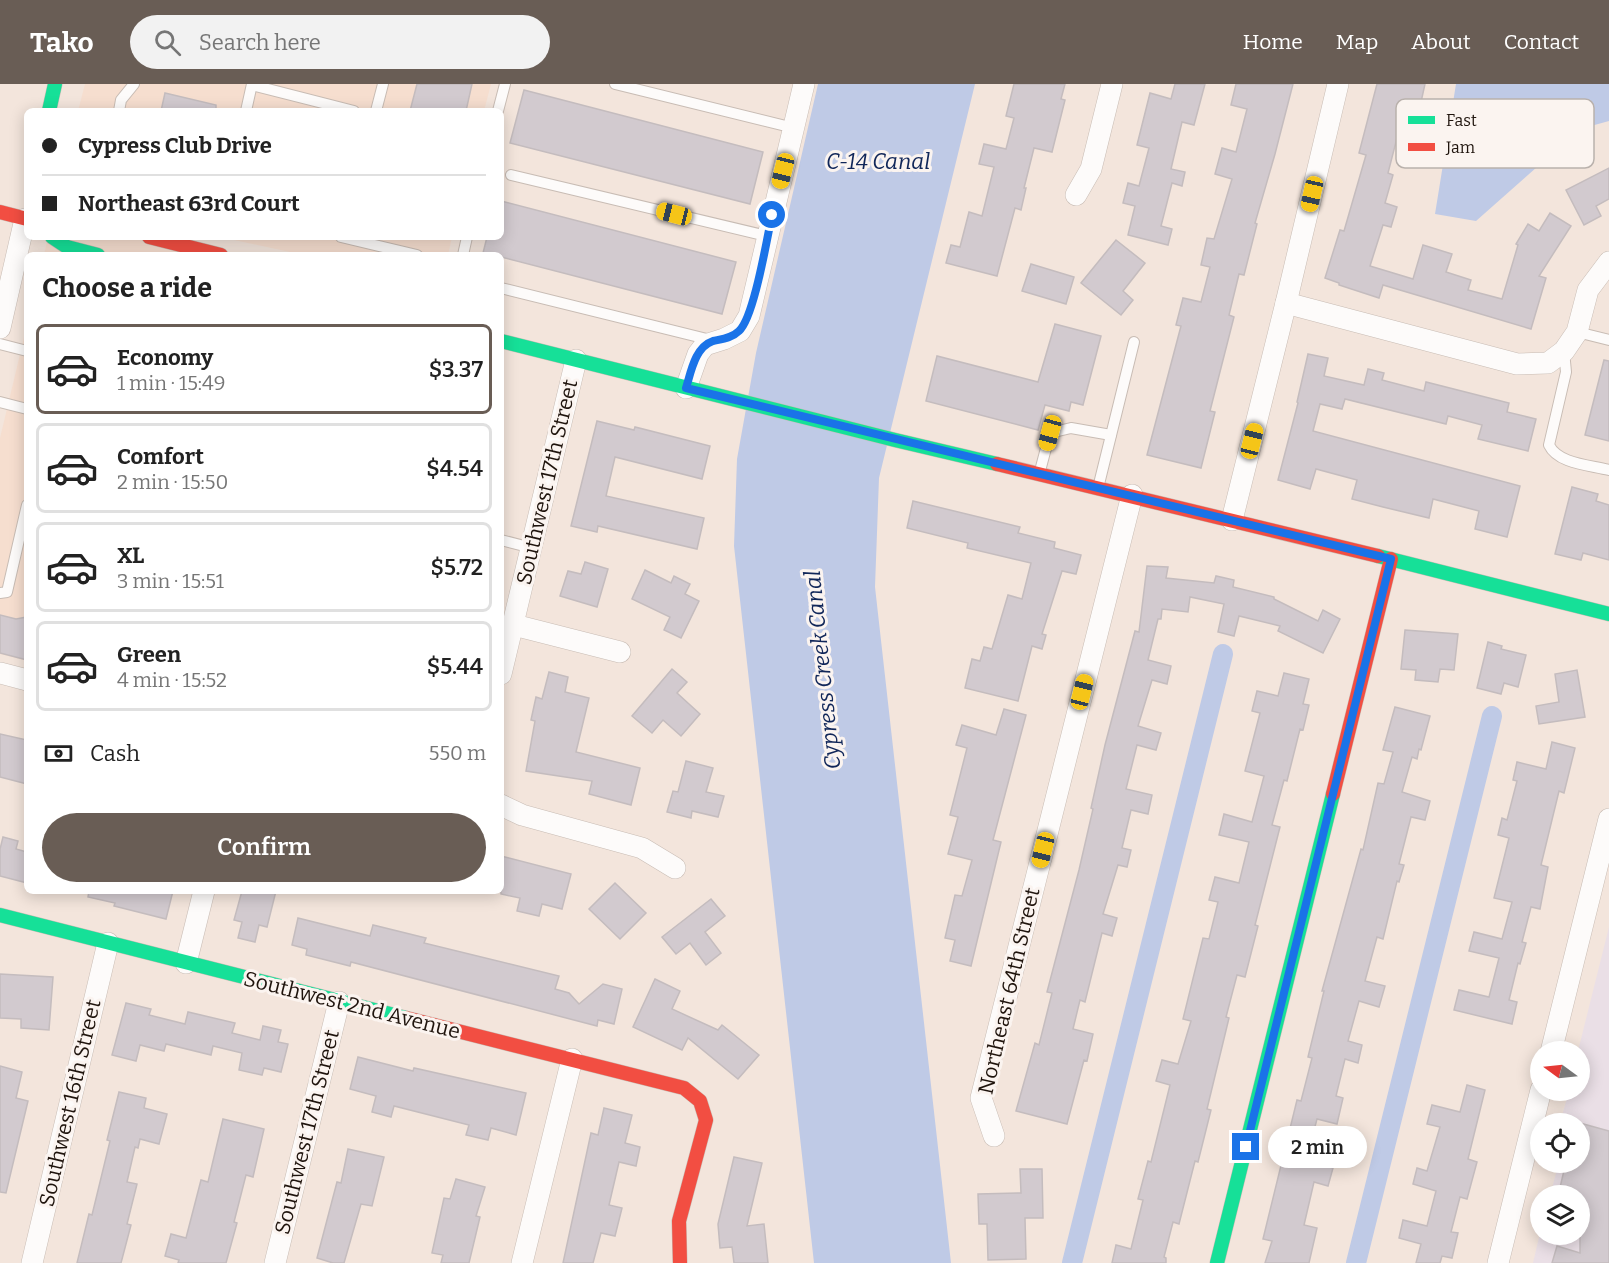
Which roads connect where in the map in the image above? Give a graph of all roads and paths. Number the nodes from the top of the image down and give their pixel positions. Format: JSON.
{"nodes":[{"id":1,"x":55,"y":84,"type":"edge"},
{"id":2,"x":134,"y":84,"type":"edge"},
{"id":3,"x":252,"y":84,"type":"edge"},
{"id":4,"x":383,"y":84,"type":"edge"},
{"id":5,"x":505,"y":84,"type":"edge"},
{"id":6,"x":615,"y":84,"type":"edge"},
{"id":7,"x":804,"y":84,"type":"edge"},
{"id":8,"x":1112,"y":84,"type":"edge"},
{"id":9,"x":1338,"y":84,"type":"edge"},
{"id":10,"x":50,"y":108,"type":"edge"},
{"id":11,"x":120,"y":108,"type":"edge"},
{"id":12,"x":247,"y":108,"type":"edge"},
{"id":13,"x":343,"y":108,"type":"edge"},
{"id":14,"x":377,"y":108,"type":"edge"},
{"id":15,"x":499,"y":108,"type":"edge"},
{"id":16,"x":794,"y":128,"type":"junction"},
{"id":17,"x":511,"y":175,"type":"dead end"},
{"id":18,"x":1076,"y":195,"type":"dead end"},
{"id":19,"x":0,"y":212,"type":"edge"},
{"id":20,"x":24,"y":216,"type":"edge"},
{"id":21,"x":24,"y":229,"type":"edge"},
{"id":22,"x":767,"y":237,"type":"junction"},
{"id":23,"x":56,"y":240,"type":"edge"},
{"id":24,"x":164,"y":240,"type":"edge"},
{"id":25,"x":354,"y":240,"type":"edge"},
{"id":26,"x":216,"y":250,"type":"edge"},
{"id":27,"x":86,"y":252,"type":"edge"},
{"id":28,"x":404,"y":252,"type":"edge"},
{"id":29,"x":1609,"y":262,"type":"edge"},
{"id":30,"x":504,"y":289,"type":"edge"},
{"id":31,"x":1287,"y":303,"type":"junction"},
{"id":32,"x":0,"y":328,"type":"edge"},
{"id":33,"x":1577,"y":332,"type":"junction"},
{"id":34,"x":1609,"y":340,"type":"edge"},
{"id":35,"x":714,"y":341,"type":"junction"},
{"id":36,"x":504,"y":342,"type":"edge"},
{"id":37,"x":1134,"y":342,"type":"dead end"},
{"id":38,"x":0,"y":344,"type":"edge"},
{"id":39,"x":24,"y":350,"type":"edge"},
{"id":40,"x":1564,"y":351,"type":"junction"},
{"id":41,"x":576,"y":360,"type":"junction"},
{"id":42,"x":686,"y":388,"type":"junction"},
{"id":43,"x":0,"y":402,"type":"edge"},
{"id":44,"x":24,"y":408,"type":"edge"},
{"id":45,"x":1111,"y":435,"type":"junction"},
{"id":46,"x":1609,"y":470,"type":"edge"},
{"id":47,"x":1039,"y":474,"type":"junction"},
{"id":48,"x":1098,"y":487,"type":"junction"},
{"id":49,"x":1132,"y":495,"type":"junction"},
{"id":50,"x":24,"y":518,"type":"edge"},
{"id":51,"x":1232,"y":520,"type":"junction"},
{"id":52,"x":504,"y":541,"type":"edge"},
{"id":53,"x":532,"y":548,"type":"junction"},
{"id":54,"x":1391,"y":559,"type":"junction"},
{"id":55,"x":0,"y":593,"type":"edge"},
{"id":56,"x":1609,"y":614,"type":"edge"},
{"id":57,"x":514,"y":625,"type":"junction"},
{"id":58,"x":620,"y":652,"type":"dead end"},
{"id":59,"x":504,"y":663,"type":"edge"},
{"id":60,"x":0,"y":674,"type":"edge"},
{"id":61,"x":24,"y":679,"type":"edge"},
{"id":62,"x":504,"y":806,"type":"edge"},
{"id":63,"x":1609,"y":819,"type":"edge"},
{"id":64,"x":675,"y":868,"type":"dead end"},
{"id":65,"x":203,"y":894,"type":"edge"},
{"id":66,"x":0,"y":915,"type":"edge"},
{"id":67,"x":108,"y":943,"type":"junction"},
{"id":68,"x":186,"y":963,"type":"junction"},
{"id":69,"x":339,"y":1002,"type":"junction"},
{"id":70,"x":1554,"y":1041,"type":"edge"},
{"id":71,"x":572,"y":1059,"type":"junction"},
{"id":72,"x":1538,"y":1101,"type":"edge"},
{"id":73,"x":994,"y":1136,"type":"dead end"},
{"id":74,"x":32,"y":1263,"type":"edge"},
{"id":75,"x":275,"y":1263,"type":"edge"},
{"id":76,"x":522,"y":1263,"type":"edge"},
{"id":77,"x":680,"y":1263,"type":"edge"},
{"id":78,"x":1217,"y":1263,"type":"edge"},
{"id":79,"x":1498,"y":1263,"type":"edge"}],
"edges":[{"from":1,"to":10,"type":"street"},
{"from":2,"to":11,"type":"lane"},
{"from":3,"to":12,"type":"lane"},
{"from":3,"to":13,"type":"lane"},
{"from":4,"to":14,"type":"lane"},
{"from":5,"to":15,"type":"lane"},
{"from":6,"to":16,"type":"lane"},
{"from":7,"to":16,"type":"street"},
{"from":8,"to":18,"type":"street"},
{"from":9,"to":31,"type":"street"},
{"from":16,"to":22,"type":"street"},
{"from":17,"to":22,"type":"lane"},
{"from":19,"to":20,"type":"street"},
{"from":21,"to":32,"type":"street"},
{"from":22,"to":35,"type":"street"},
{"from":23,"to":27,"type":"street"},
{"from":24,"to":26,"type":"street"},
{"from":25,"to":28,"type":"lane"},
{"from":29,"to":33,"type":"street"},
{"from":30,"to":35,"type":"lane"},
{"from":31,"to":40,"type":"street"},
{"from":31,"to":51,"type":"street"},
{"from":33,"to":34,"type":"lane"},
{"from":33,"to":40,"type":"street"},
{"from":35,"to":42,"type":"street"},
{"from":36,"to":41,"type":"street"},
{"from":37,"to":45,"type":"lane"},
{"from":38,"to":39,"type":"lane"},
{"from":40,"to":46,"type":"lane"},
{"from":41,"to":42,"type":"street"},
{"from":41,"to":53,"type":"street","name":"Southwest 17th Street"},
{"from":42,"to":47,"type":"street"},
{"from":43,"to":44,"type":"lane"},
{"from":45,"to":47,"type":"lane"},
{"from":45,"to":48,"type":"lane"},
{"from":47,"to":48,"type":"street"},
{"from":48,"to":49,"type":"street"},
{"from":49,"to":51,"type":"street"},
{"from":49,"to":73,"type":"street","name":"Northeast 64th Street"},
{"from":50,"to":55,"type":"lane"},
{"from":51,"to":54,"type":"street"},
{"from":52,"to":53,"type":"lane"},
{"from":53,"to":57,"type":"street","name":"Southwest 17th Street"},
{"from":54,"to":56,"type":"street"},
{"from":54,"to":78,"type":"street"},
{"from":57,"to":58,"type":"street"},
{"from":57,"to":59,"type":"street","name":"Southwest 17th Street"},
{"from":60,"to":61,"type":"street"},
{"from":62,"to":64,"type":"street"},
{"from":63,"to":70,"type":"street"},
{"from":65,"to":68,"type":"street"},
{"from":66,"to":67,"type":"street","name":"Southwest 2nd Avenue"},
{"from":67,"to":68,"type":"street","name":"Southwest 2nd Avenue"},
{"from":67,"to":74,"type":"street","name":"Southwest 16th Street"},
{"from":68,"to":69,"type":"street","name":"Southwest 2nd Avenue"},
{"from":69,"to":71,"type":"street","name":"Southwest 2nd Avenue"},
{"from":69,"to":75,"type":"street","name":"Southwest 17th Street"},
{"from":71,"to":76,"type":"street"},
{"from":71,"to":77,"type":"street","name":"Southwest 2nd Avenue"},
{"from":72,"to":79,"type":"street"}]}
